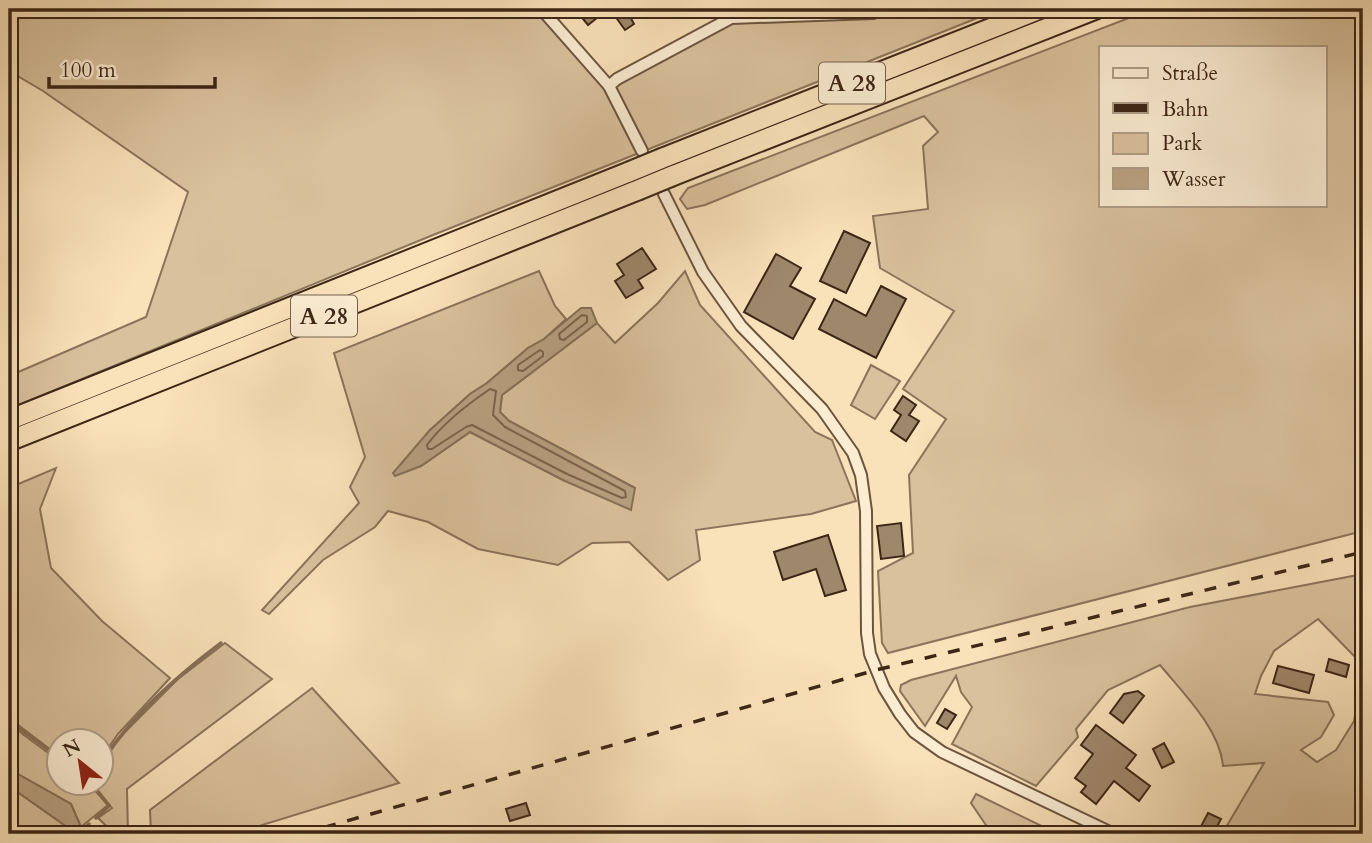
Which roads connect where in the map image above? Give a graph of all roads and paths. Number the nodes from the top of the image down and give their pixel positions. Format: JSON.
{"nodes":[{"id":1,"x":882,"y":9,"type":"edge"},
{"id":2,"x":1040,"y":9,"type":"edge"},
{"id":3,"x":1096,"y":9,"type":"edge"},
{"id":4,"x":543,"y":11,"type":"dead end"},
{"id":5,"x":609,"y":86,"type":"junction"},
{"id":6,"x":642,"y":151,"type":"dead end"},
{"id":7,"x":634,"y":181,"type":"junction"},
{"id":8,"x":668,"y":185,"type":"junction"},
{"id":9,"x":9,"y":420,"type":"edge"},
{"id":10,"x":9,"y":441,"type":"edge"},
{"id":11,"x":1114,"y":834,"type":"edge"}],
"edges":[{"from":1,"to":5,"type":"street"},
{"from":2,"to":7,"type":"highway","number":"A 28","bridge":true},
{"from":3,"to":8,"type":"highway","number":"A 28"},
{"from":4,"to":5,"type":"street"},
{"from":5,"to":6,"type":"street"},
{"from":7,"to":8,"type":"highway","number":"A 28","bridge":true},
{"from":7,"to":9,"type":"highway","number":"A 28"},
{"from":7,"to":10,"type":"highway","number":"A 28"},
{"from":8,"to":11,"type":"street"}]}
